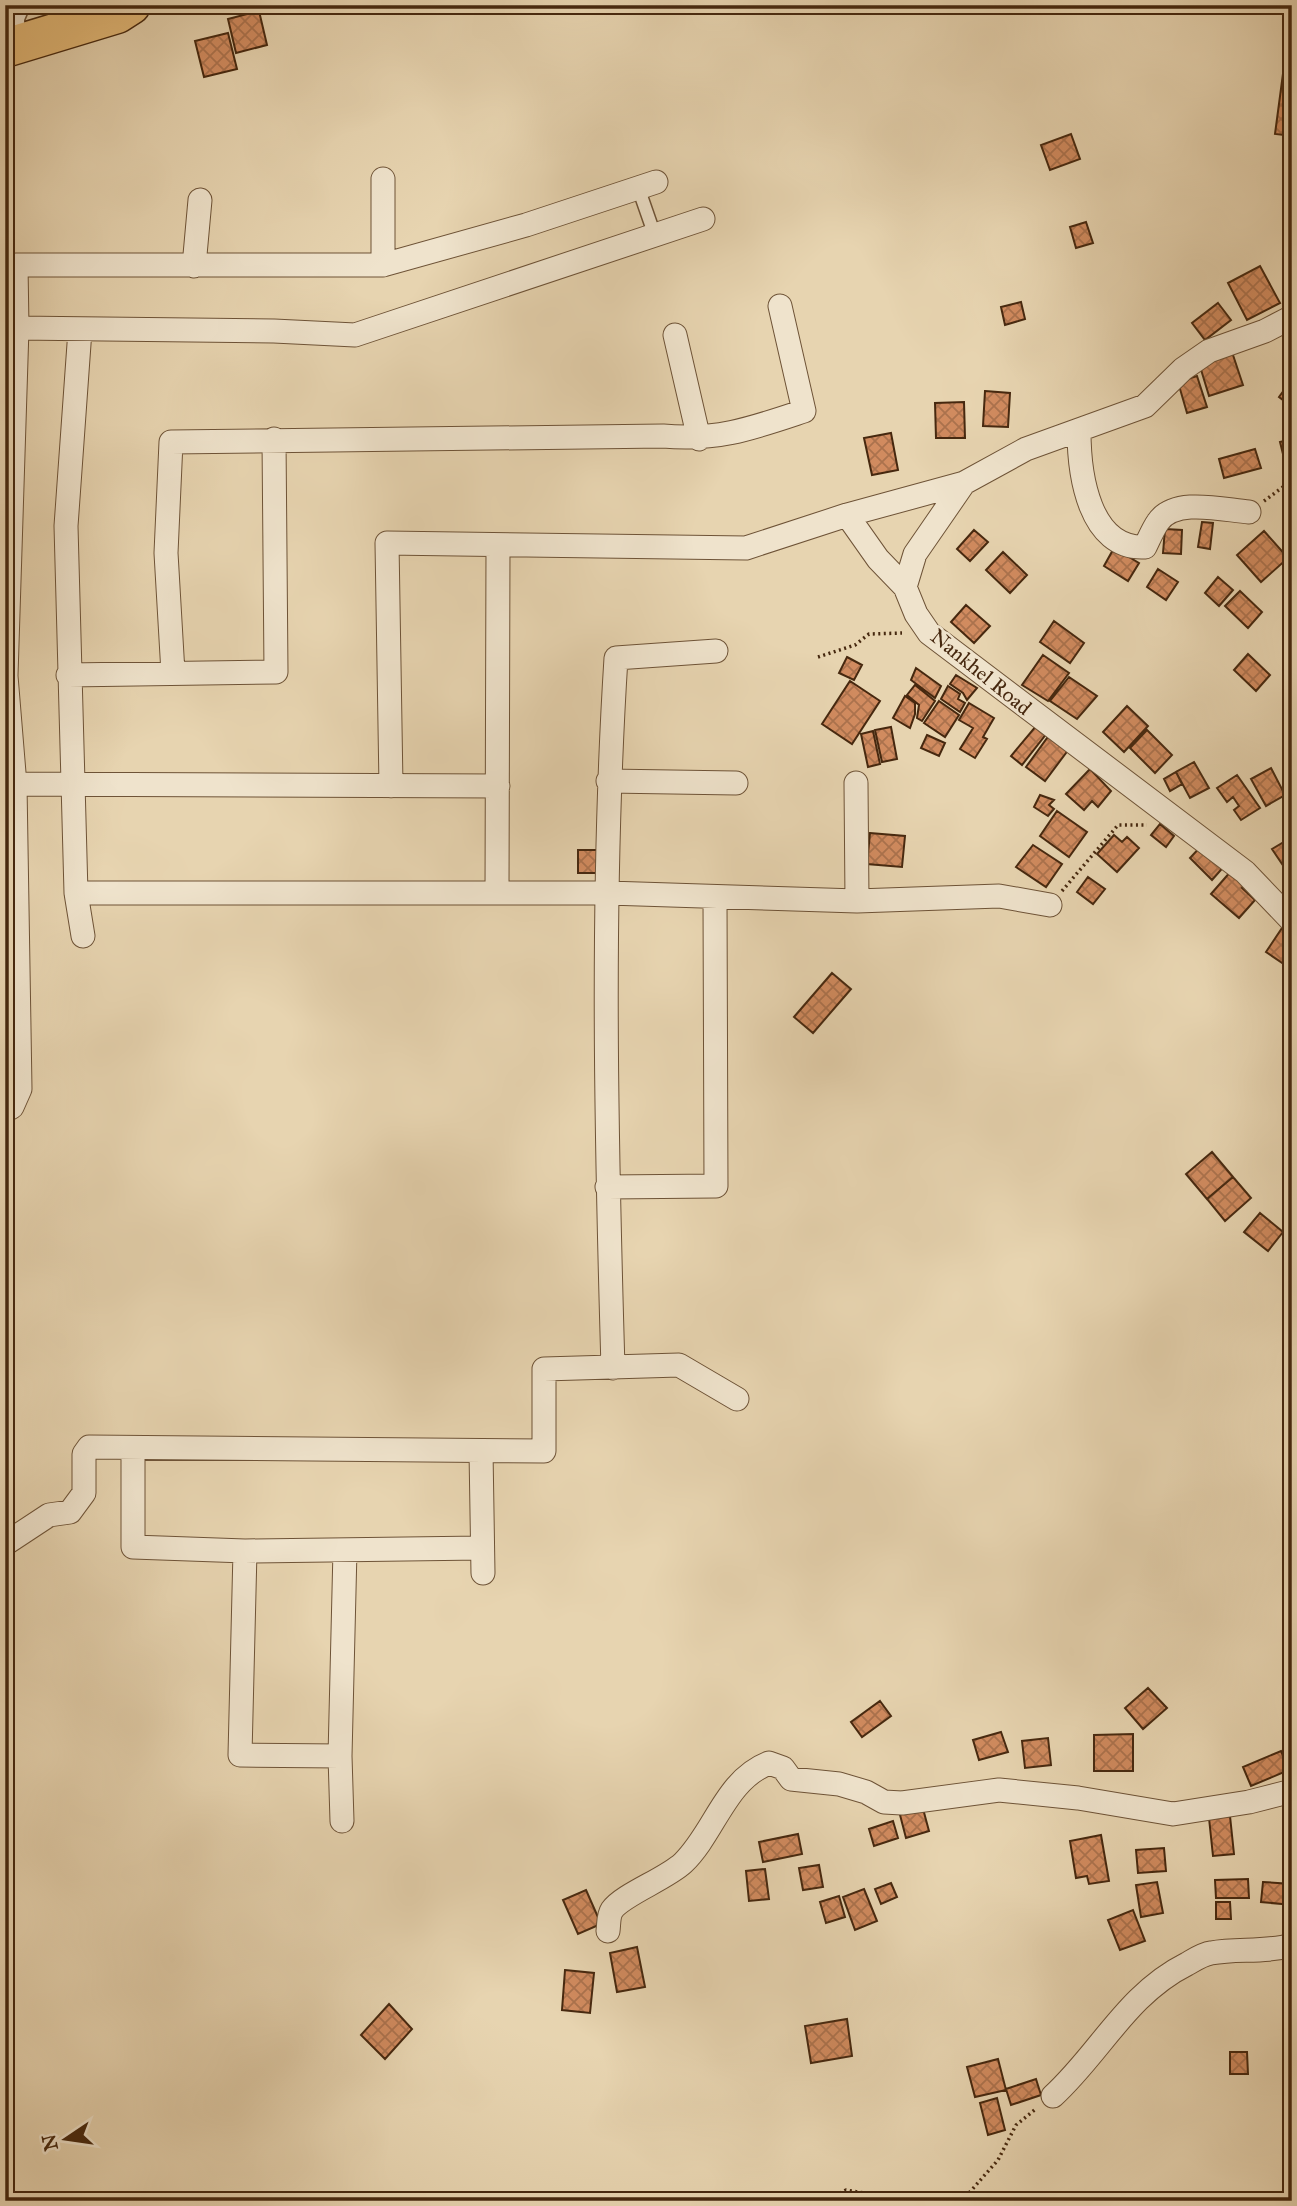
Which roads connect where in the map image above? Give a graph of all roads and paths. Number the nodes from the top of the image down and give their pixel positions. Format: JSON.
{"nodes":[{"id":1,"x":24,"y":5,"type":"edge"},
{"id":2,"x":131,"y":5,"type":"edge"},
{"id":3,"x":12,"y":46,"type":"edge"},
{"id":4,"x":383,"y":179,"type":"dead end"},
{"id":5,"x":647,"y":186,"type":"joint"},
{"id":6,"x":200,"y":200,"type":"dead end"},
{"id":7,"x":704,"y":219,"type":"dead end"},
{"id":8,"x":655,"y":236,"type":"junction"},
{"id":9,"x":383,"y":265,"type":"junction"},
{"id":10,"x":194,"y":266,"type":"junction"},
{"id":11,"x":780,"y":306,"type":"dead end"},
{"id":12,"x":1292,"y":317,"type":"edge"},
{"id":13,"x":17,"y":328,"type":"junction"},
{"id":14,"x":80,"y":330,"type":"junction"},
{"id":15,"x":675,"y":335,"type":"dead end"},
{"id":16,"x":1079,"y":431,"type":"junction"},
{"id":17,"x":274,"y":439,"type":"junction"},
{"id":18,"x":699,"y":439,"type":"junction"},
{"id":19,"x":964,"y":483,"type":"junction"},
{"id":20,"x":1292,"y":485,"type":"edge"},
{"id":21,"x":1248,"y":512,"type":"joint"},
{"id":22,"x":847,"y":515,"type":"junction"},
{"id":23,"x":498,"y":547,"type":"junction"},
{"id":24,"x":905,"y":587,"type":"junction"},
{"id":25,"x":929,"y":633,"type":"junction"},
{"id":26,"x":716,"y":651,"type":"dead end"},
{"id":27,"x":818,"y":657,"type":"dead end"},
{"id":28,"x":173,"y":673,"type":"junction"},
{"id":29,"x":68,"y":675,"type":"junction"},
{"id":30,"x":6,"y":677,"type":"edge"},
{"id":31,"x":608,"y":781,"type":"junction"},
{"id":32,"x":736,"y":783,"type":"dead end"},
{"id":33,"x":856,"y":783,"type":"dead end"},
{"id":34,"x":10,"y":784,"type":"edge"},
{"id":35,"x":73,"y":785,"type":"junction"},
{"id":36,"x":391,"y":786,"type":"junction"},
{"id":37,"x":498,"y":786,"type":"junction"},
{"id":38,"x":1164,"y":811,"type":"junction"},
{"id":39,"x":76,"y":893,"type":"junction"},
{"id":40,"x":496,"y":893,"type":"junction"},
{"id":41,"x":608,"y":893,"type":"junction"},
{"id":42,"x":715,"y":898,"type":"junction"},
{"id":43,"x":857,"y":901,"type":"junction"},
{"id":44,"x":1050,"y":905,"type":"joint"},
{"id":45,"x":1292,"y":921,"type":"edge"},
{"id":46,"x":83,"y":936,"type":"dead end"},
{"id":47,"x":12,"y":1045,"type":"edge"},
{"id":48,"x":5,"y":1111,"type":"edge"},
{"id":49,"x":607,"y":1187,"type":"junction"},
{"id":50,"x":613,"y":1368,"type":"junction"},
{"id":51,"x":737,"y":1399,"type":"dead end"},
{"id":52,"x":133,"y":1448,"type":"junction"},
{"id":53,"x":481,"y":1451,"type":"junction"},
{"id":54,"x":5,"y":1544,"type":"edge"},
{"id":55,"x":481,"y":1548,"type":"junction"},
{"id":56,"x":345,"y":1550,"type":"junction"},
{"id":57,"x":245,"y":1551,"type":"junction"},
{"id":58,"x":483,"y":1573,"type":"dead end"},
{"id":59,"x":340,"y":1756,"type":"junction"},
{"id":60,"x":1292,"y":1791,"type":"edge"},
{"id":61,"x":342,"y":1821,"type":"dead end"},
{"id":62,"x":608,"y":1931,"type":"dead end"},
{"id":63,"x":1292,"y":1945,"type":"edge"},
{"id":64,"x":1053,"y":2096,"type":"joint"},
{"id":65,"x":825,"y":2201,"type":"edge"},
{"id":66,"x":912,"y":2201,"type":"edge"},
{"id":67,"x":962,"y":2201,"type":"edge"}],
"edges":[{"from":1,"to":3,"type":"lane"},
{"from":2,"to":3,"type":"highway"},
{"from":4,"to":9,"type":"street"},
{"from":5,"to":8,"type":"lane"},
{"from":5,"to":9,"type":"street"},
{"from":6,"to":10,"type":"street"},
{"from":7,"to":8,"type":"street"},
{"from":8,"to":14,"type":"street"},
{"from":9,"to":10,"type":"street"},
{"from":10,"to":13,"type":"street"},
{"from":11,"to":18,"type":"street"},
{"from":12,"to":16,"type":"street"},
{"from":13,"to":14,"type":"street"},
{"from":13,"to":30,"type":"street"},
{"from":14,"to":29,"type":"street"},
{"from":15,"to":18,"type":"street"},
{"from":16,"to":19,"type":"street"},
{"from":16,"to":21,"type":"street"},
{"from":17,"to":18,"type":"street"},
{"from":17,"to":28,"type":"street"},
{"from":17,"to":28,"type":"street"},
{"from":19,"to":22,"type":"street"},
{"from":19,"to":24,"type":"street"},
{"from":20,"to":21,"type":"path"},
{"from":22,"to":23,"type":"street"},
{"from":22,"to":24,"type":"street","name":"Nankhel Road"},
{"from":23,"to":36,"type":"street"},
{"from":23,"to":37,"type":"street"},
{"from":24,"to":25,"type":"street","name":"Nankhel Road"},
{"from":25,"to":27,"type":"path"},
{"from":25,"to":38,"type":"street","name":"Nankhel Road"},
{"from":26,"to":31,"type":"street"},
{"from":28,"to":29,"type":"street"},
{"from":29,"to":35,"type":"street"},
{"from":30,"to":34,"type":"street"},
{"from":31,"to":32,"type":"street"},
{"from":31,"to":41,"type":"street"},
{"from":33,"to":43,"type":"street"},
{"from":34,"to":35,"type":"street"},
{"from":34,"to":47,"type":"street"},
{"from":35,"to":36,"type":"street"},
{"from":35,"to":39,"type":"street"},
{"from":36,"to":37,"type":"street"},
{"from":37,"to":40,"type":"street"},
{"from":38,"to":44,"type":"path"},
{"from":38,"to":45,"type":"street","name":"Nankhel Road"},
{"from":39,"to":40,"type":"street"},
{"from":39,"to":46,"type":"street"},
{"from":40,"to":41,"type":"street"},
{"from":41,"to":42,"type":"street"},
{"from":41,"to":49,"type":"street"},
{"from":42,"to":43,"type":"street"},
{"from":42,"to":49,"type":"street"},
{"from":43,"to":44,"type":"street"},
{"from":47,"to":48,"type":"street"},
{"from":49,"to":50,"type":"street"},
{"from":50,"to":51,"type":"street"},
{"from":50,"to":53,"type":"street"},
{"from":52,"to":53,"type":"street"},
{"from":52,"to":54,"type":"street"},
{"from":52,"to":57,"type":"street"},
{"from":53,"to":55,"type":"street"},
{"from":55,"to":56,"type":"street"},
{"from":55,"to":58,"type":"street"},
{"from":56,"to":57,"type":"street"},
{"from":56,"to":59,"type":"street"},
{"from":57,"to":59,"type":"street"},
{"from":59,"to":61,"type":"street"},
{"from":60,"to":62,"type":"street"},
{"from":63,"to":64,"type":"street"},
{"from":64,"to":67,"type":"path"},
{"from":65,"to":66,"type":"path"}]}
